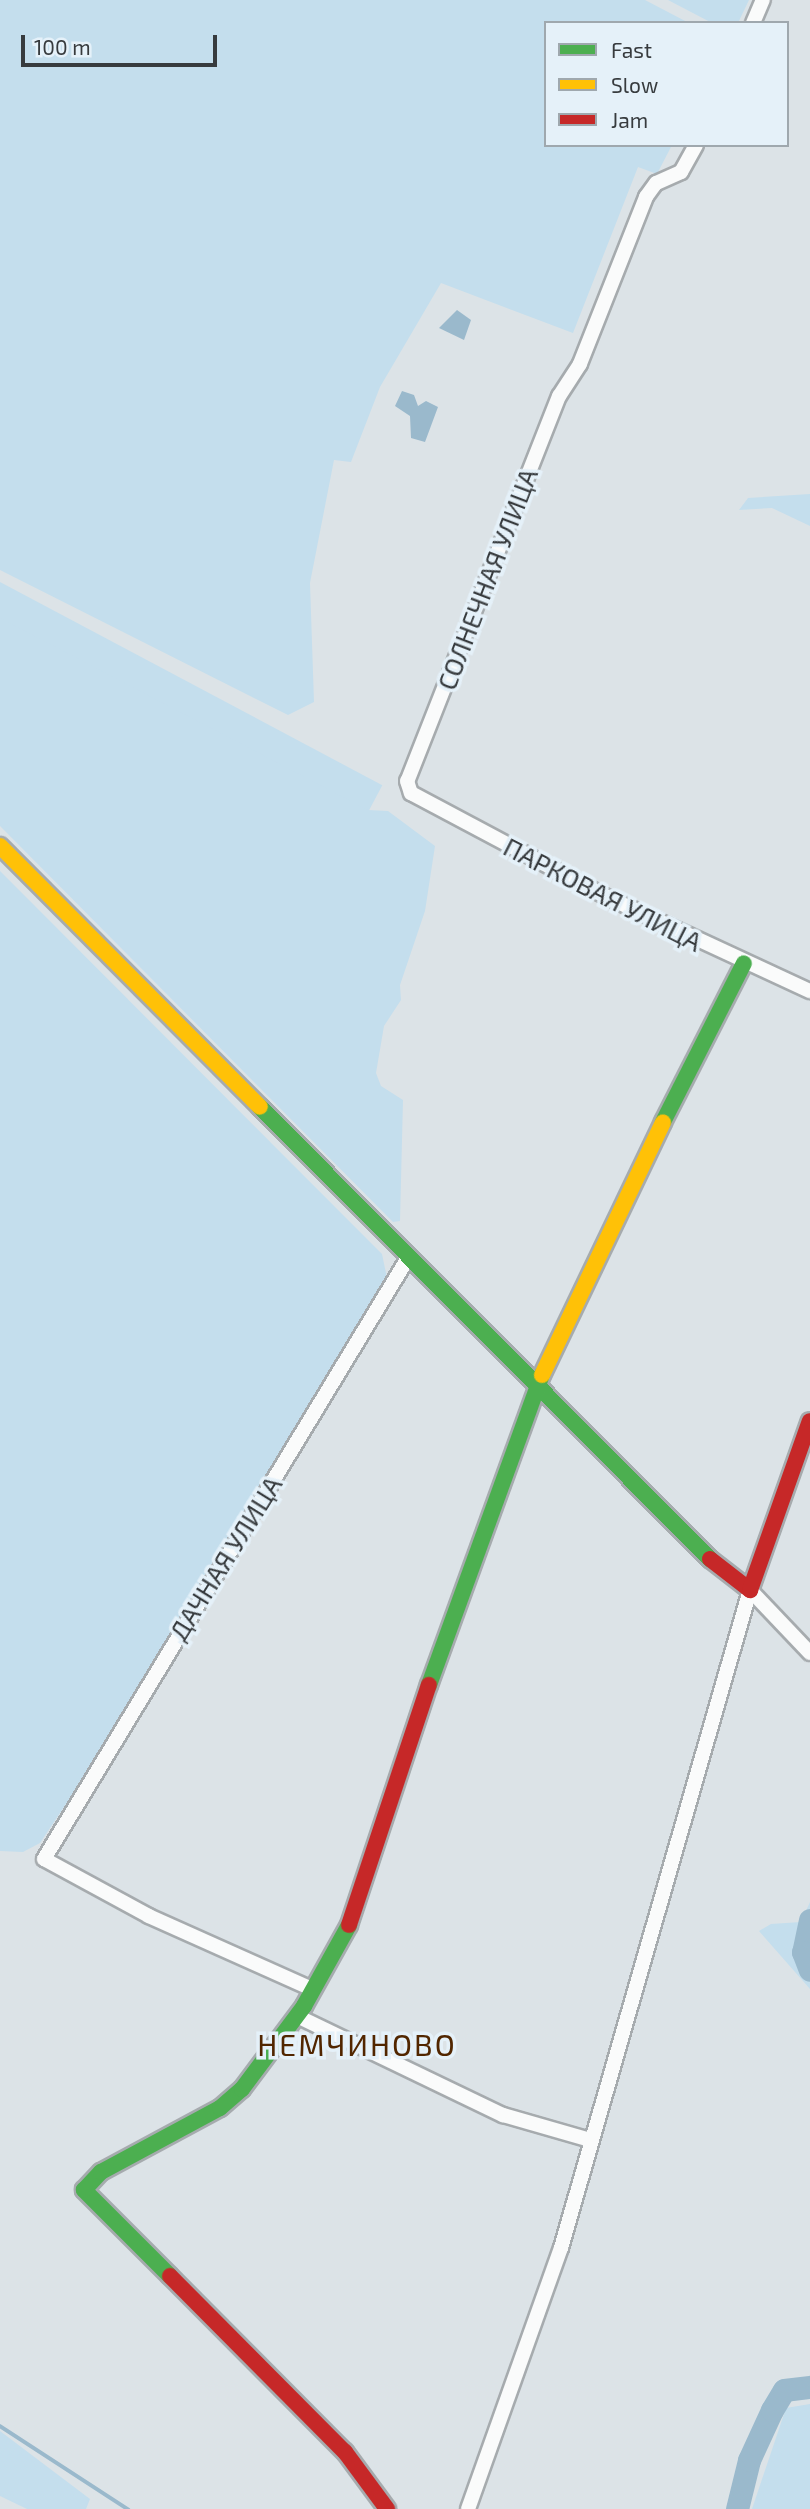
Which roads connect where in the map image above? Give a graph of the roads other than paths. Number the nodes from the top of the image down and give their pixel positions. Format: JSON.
{"nodes":[{"id":1,"x":763,"y":0,"type":"edge"},
{"id":2,"x":754,"y":21,"type":"edge"},
{"id":3,"x":695,"y":147,"type":"edge"},
{"id":4,"x":407,"y":781,"type":"joint"},
{"id":5,"x":0,"y":845,"type":"edge"},
{"id":6,"x":744,"y":962,"type":"junction"},
{"id":7,"x":810,"y":991,"type":"edge"},
{"id":8,"x":408,"y":1258,"type":"junction"},
{"id":9,"x":538,"y":1388,"type":"junction"},
{"id":10,"x":810,"y":1420,"type":"edge"},
{"id":11,"x":750,"y":1590,"type":"junction"},
{"id":12,"x":810,"y":1653,"type":"edge"},
{"id":13,"x":312,"y":1989,"type":"junction"},
{"id":14,"x":297,"y":2016,"type":"junction"},
{"id":15,"x":590,"y":2140,"type":"junction"},
{"id":16,"x":387,"y":2509,"type":"edge"},
{"id":17,"x":468,"y":2509,"type":"edge"}],
"edges":[{"from":1,"to":2,"type":"street"},
{"from":3,"to":4,"type":"street","name":"СОЛНЕЧНАЯ УЛИЦА"},
{"from":4,"to":6,"type":"street","name":"ПАРКОВАЯ УЛИЦА"},
{"from":5,"to":8,"type":"street"},
{"from":6,"to":7,"type":"street","name":"ПАРКОВАЯ УЛИЦА"},
{"from":6,"to":9,"type":"street"},
{"from":8,"to":9,"type":"street"},
{"from":8,"to":13,"type":"street","name":"ДАЧНАЯ УЛИЦА"},
{"from":9,"to":11,"type":"street"},
{"from":9,"to":13,"type":"street"},
{"from":10,"to":11,"type":"street"},
{"from":11,"to":12,"type":"street"},
{"from":11,"to":15,"type":"street"},
{"from":13,"to":14,"type":"street"},
{"from":14,"to":15,"type":"street"},
{"from":14,"to":16,"type":"street"},
{"from":15,"to":17,"type":"street"}]}
